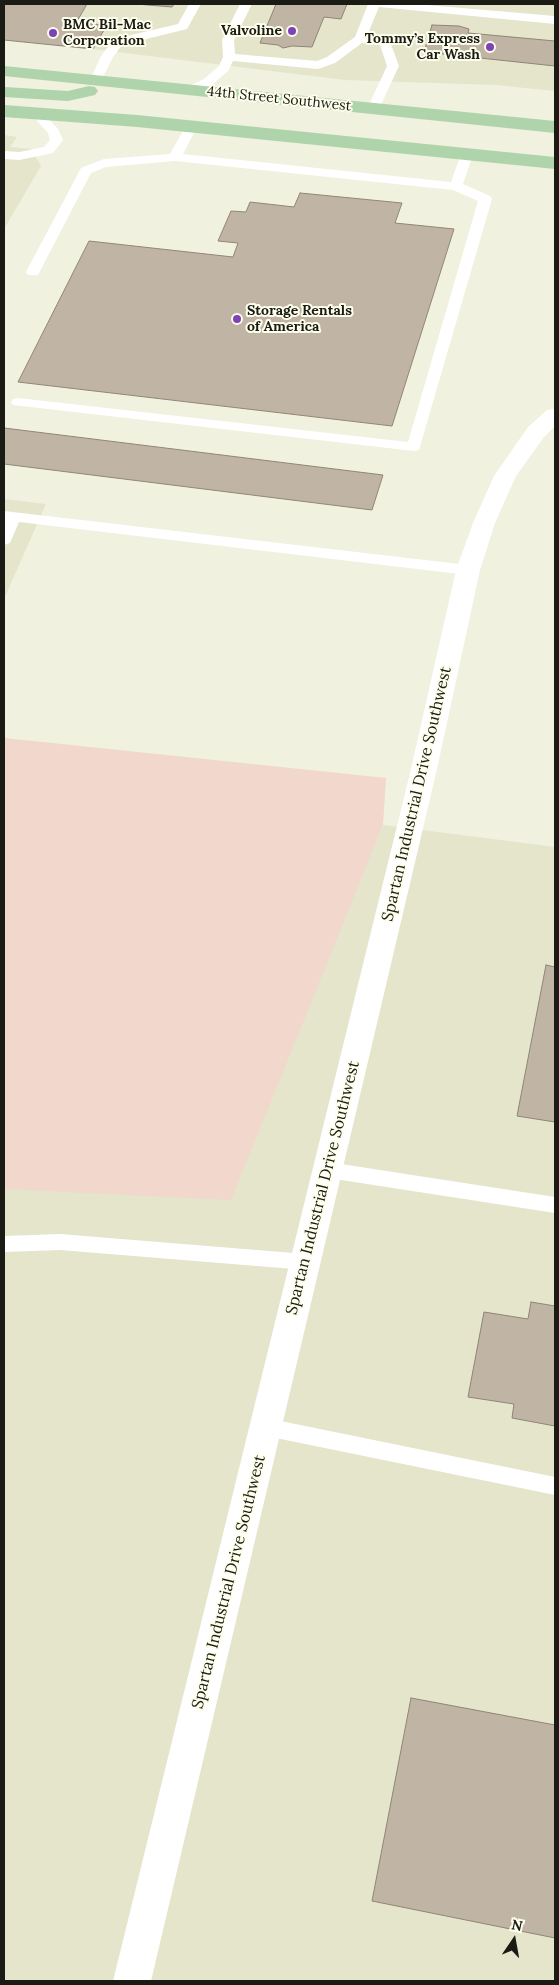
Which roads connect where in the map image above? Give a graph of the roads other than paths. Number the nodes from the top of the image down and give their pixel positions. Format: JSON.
{"nodes":[{"id":1,"x":195,"y":4,"type":"edge"},
{"id":2,"x":246,"y":4,"type":"edge"},
{"id":3,"x":374,"y":4,"type":"edge"},
{"id":4,"x":379,"y":4,"type":"edge"},
{"id":5,"x":555,"y":20,"type":"edge"},
{"id":6,"x":360,"y":39,"type":"junction"},
{"id":7,"x":229,"y":57,"type":"junction"},
{"id":8,"x":4,"y":71,"type":"edge"},
{"id":9,"x":96,"y":80,"type":"junction"},
{"id":10,"x":191,"y":90,"type":"junction"},
{"id":11,"x":4,"y":92,"type":"edge"},
{"id":12,"x":373,"y":109,"type":"junction"},
{"id":13,"x":4,"y":111,"type":"edge"},
{"id":14,"x":36,"y":113,"type":"junction"},
{"id":15,"x":191,"y":127,"type":"junction"},
{"id":16,"x":555,"y":127,"type":"edge"},
{"id":17,"x":466,"y":154,"type":"junction"},
{"id":18,"x":4,"y":155,"type":"edge"},
{"id":19,"x":175,"y":157,"type":"junction"},
{"id":20,"x":555,"y":163,"type":"edge"},
{"id":21,"x":456,"y":186,"type":"junction"},
{"id":22,"x":33,"y":272,"type":"dead end"},
{"id":23,"x":18,"y":402,"type":"dead end"},
{"id":24,"x":555,"y":415,"type":"edge"},
{"id":25,"x":9,"y":516,"type":"edge"},
{"id":26,"x":4,"y":540,"type":"edge"},
{"id":27,"x":468,"y":570,"type":"junction"},
{"id":28,"x":328,"y":1170,"type":"junction"},
{"id":29,"x":555,"y":1205,"type":"edge"},
{"id":30,"x":4,"y":1244,"type":"edge"},
{"id":31,"x":306,"y":1262,"type":"junction"},
{"id":32,"x":266,"y":1427,"type":"junction"},
{"id":33,"x":555,"y":1486,"type":"edge"},
{"id":34,"x":138,"y":1980,"type":"edge"}],
"edges":[{"from":1,"to":9,"type":"lane"},
{"from":2,"to":7,"type":"lane"},
{"from":3,"to":6,"type":"lane"},
{"from":4,"to":5,"type":"lane"},
{"from":6,"to":7,"type":"lane"},
{"from":6,"to":12,"type":"lane"},
{"from":7,"to":10,"type":"lane"},
{"from":8,"to":9,"type":"main road","name":"44th Street Southwest"},
{"from":9,"to":10,"type":"main road","name":"44th Street Southwest"},
{"from":9,"to":11,"type":"main road"},
{"from":10,"to":12,"type":"main road","name":"44th Street Southwest"},
{"from":12,"to":16,"type":"main road","name":"44th Street Southwest"},
{"from":13,"to":14,"type":"main road"},
{"from":14,"to":15,"type":"main road"},
{"from":14,"to":18,"type":"lane"},
{"from":15,"to":17,"type":"main road"},
{"from":15,"to":19,"type":"lane"},
{"from":17,"to":20,"type":"main road"},
{"from":17,"to":21,"type":"lane"},
{"from":19,"to":21,"type":"lane"},
{"from":19,"to":22,"type":"lane"},
{"from":21,"to":23,"type":"lane"},
{"from":24,"to":27,"type":"street","name":"Spartan Industrial Drive Southwest"},
{"from":25,"to":26,"type":"lane"},
{"from":25,"to":27,"type":"lane"},
{"from":27,"to":28,"type":"street","name":"Spartan Industrial Drive Southwest"},
{"from":28,"to":29,"type":"lane"},
{"from":28,"to":31,"type":"street","name":"Spartan Industrial Drive Southwest"},
{"from":30,"to":31,"type":"lane"},
{"from":31,"to":32,"type":"street","name":"Spartan Industrial Drive Southwest"},
{"from":32,"to":33,"type":"lane"},
{"from":32,"to":34,"type":"street","name":"Spartan Industrial Drive Southwest"}]}
